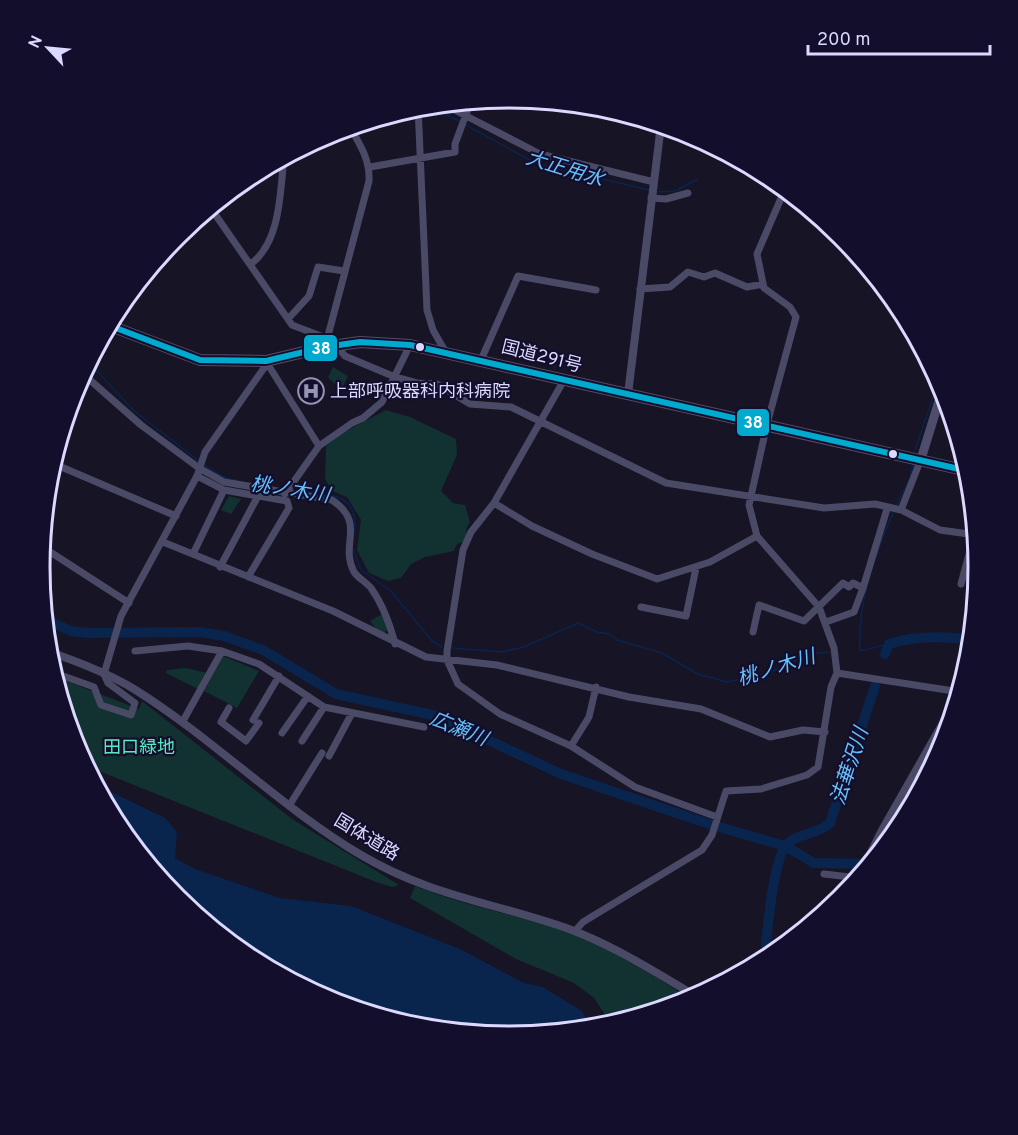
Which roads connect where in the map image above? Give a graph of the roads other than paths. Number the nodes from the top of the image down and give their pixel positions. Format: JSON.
{"nodes":[{"id":1,"x":467,"y":110,"type":"edge"},
{"id":2,"x":453,"y":112,"type":"edge"},
{"id":3,"x":418,"y":117,"type":"edge"},
{"id":4,"x":463,"y":119,"type":"junction"},
{"id":5,"x":660,"y":133,"type":"edge"},
{"id":6,"x":354,"y":135,"type":"edge"},
{"id":7,"x":419,"y":158,"type":"junction"},
{"id":8,"x":370,"y":167,"type":"junction"},
{"id":9,"x":282,"y":168,"type":"edge"},
{"id":10,"x":654,"y":183,"type":"junction"},
{"id":11,"x":688,"y":193,"type":"dead end"},
{"id":12,"x":781,"y":197,"type":"edge"},
{"id":13,"x":651,"y":198,"type":"junction"},
{"id":14,"x":215,"y":214,"type":"edge"},
{"id":15,"x":251,"y":264,"type":"junction"},
{"id":16,"x":344,"y":271,"type":"junction"},
{"id":17,"x":764,"y":284,"type":"junction"},
{"id":18,"x":640,"y":289,"type":"junction"},
{"id":19,"x":596,"y":290,"type":"dead end"},
{"id":20,"x":288,"y":319,"type":"junction"},
{"id":21,"x":117,"y":328,"type":"edge"},
{"id":22,"x":329,"y":344,"type":"junction"},
{"id":23,"x":410,"y":345,"type":"junction"},
{"id":24,"x":446,"y":351,"type":"junction"},
{"id":25,"x":481,"y":360,"type":"junction"},
{"id":26,"x":266,"y":361,"type":"junction"},
{"id":27,"x":395,"y":377,"type":"junction"},
{"id":28,"x":90,"y":380,"type":"edge"},
{"id":29,"x":564,"y":380,"type":"junction"},
{"id":30,"x":628,"y":394,"type":"junction"},
{"id":31,"x":938,"y":404,"type":"edge"},
{"id":32,"x":540,"y":422,"type":"junction"},
{"id":33,"x":767,"y":424,"type":"junction"},
{"id":34,"x":319,"y":446,"type":"junction"},
{"id":35,"x":921,"y":459,"type":"junction"},
{"id":36,"x":61,"y":467,"type":"edge"},
{"id":37,"x":958,"y":468,"type":"edge"},
{"id":38,"x":198,"y":472,"type":"junction"},
{"id":39,"x":224,"y":490,"type":"junction"},
{"id":40,"x":285,"y":494,"type":"junction"},
{"id":41,"x":258,"y":496,"type":"junction"},
{"id":42,"x":750,"y":497,"type":"junction"},
{"id":43,"x":494,"y":503,"type":"junction"},
{"id":44,"x":887,"y":509,"type":"junction"},
{"id":45,"x":901,"y":510,"type":"junction"},
{"id":46,"x":176,"y":516,"type":"junction"},
{"id":47,"x":968,"y":533,"type":"edge"},
{"id":48,"x":757,"y":536,"type":"junction"},
{"id":49,"x":163,"y":542,"type":"junction"},
{"id":50,"x":50,"y":552,"type":"edge"},
{"id":51,"x":193,"y":554,"type":"junction"},
{"id":52,"x":968,"y":559,"type":"edge"},
{"id":53,"x":220,"y":567,"type":"junction"},
{"id":54,"x":696,"y":568,"type":"junction"},
{"id":55,"x":248,"y":577,"type":"junction"},
{"id":56,"x":961,"y":584,"type":"dead end"},
{"id":57,"x":862,"y":588,"type":"junction"},
{"id":58,"x":129,"y":603,"type":"junction"},
{"id":59,"x":641,"y":607,"type":"dead end"},
{"id":60,"x":819,"y":607,"type":"junction"},
{"id":61,"x":826,"y":622,"type":"junction"},
{"id":62,"x":753,"y":632,"type":"dead end"},
{"id":63,"x":395,"y":644,"type":"junction"},
{"id":64,"x":135,"y":651,"type":"dead end"},
{"id":65,"x":222,"y":651,"type":"junction"},
{"id":66,"x":58,"y":655,"type":"edge"},
{"id":67,"x":447,"y":660,"type":"junction"},
{"id":68,"x":104,"y":674,"type":"junction"},
{"id":69,"x":837,"y":674,"type":"junction"},
{"id":70,"x":63,"y":676,"type":"edge"},
{"id":71,"x":279,"y":676,"type":"junction"},
{"id":72,"x":596,"y":687,"type":"junction"},
{"id":73,"x":952,"y":691,"type":"edge"},
{"id":74,"x":308,"y":696,"type":"junction"},
{"id":75,"x":324,"y":707,"type":"junction"},
{"id":76,"x":229,"y":708,"type":"dead end"},
{"id":77,"x":352,"y":713,"type":"junction"},
{"id":78,"x":183,"y":721,"type":"junction"},
{"id":79,"x":424,"y":727,"type":"dead end"},
{"id":80,"x":939,"y":730,"type":"edge"},
{"id":81,"x":825,"y":732,"type":"junction"},
{"id":82,"x":282,"y":733,"type":"dead end"},
{"id":83,"x":302,"y":741,"type":"dead end"},
{"id":84,"x":571,"y":746,"type":"junction"},
{"id":85,"x":289,"y":806,"type":"junction"},
{"id":86,"x":717,"y":818,"type":"junction"},
{"id":87,"x":871,"y":850,"type":"edge"},
{"id":88,"x":824,"y":874,"type":"dead end"},
{"id":89,"x":848,"y":877,"type":"edge"},
{"id":90,"x":575,"y":932,"type":"junction"},
{"id":91,"x":687,"y":991,"type":"edge"}],
"edges":[{"from":1,"to":4,"type":"street"},
{"from":2,"to":4,"type":"street"},
{"from":3,"to":7,"type":"street"},
{"from":4,"to":7,"type":"street"},
{"from":4,"to":10,"type":"street"},
{"from":5,"to":10,"type":"street"},
{"from":6,"to":8,"type":"street"},
{"from":7,"to":8,"type":"street"},
{"from":7,"to":24,"type":"street"},
{"from":8,"to":16,"type":"street"},
{"from":9,"to":15,"type":"street"},
{"from":10,"to":13,"type":"street"},
{"from":11,"to":13,"type":"street"},
{"from":12,"to":17,"type":"street"},
{"from":13,"to":18,"type":"street"},
{"from":14,"to":15,"type":"street"},
{"from":15,"to":20,"type":"street"},
{"from":16,"to":20,"type":"street"},
{"from":16,"to":22,"type":"street"},
{"from":17,"to":18,"type":"street"},
{"from":17,"to":33,"type":"street"},
{"from":18,"to":30,"type":"street"},
{"from":19,"to":25,"type":"street"},
{"from":20,"to":22,"type":"street"},
{"from":21,"to":26,"type":"highway","name":"国道291号"},
{"from":22,"to":23,"type":"highway","name":"国道291号"},
{"from":22,"to":26,"type":"highway","name":"国道291号"},
{"from":22,"to":27,"type":"street"},
{"from":23,"to":24,"type":"highway","name":"国道291号"},
{"from":23,"to":27,"type":"street"},
{"from":24,"to":25,"type":"highway","name":"国道291号"},
{"from":25,"to":29,"type":"highway","name":"国道291号"},
{"from":26,"to":34,"type":"street"},
{"from":26,"to":38,"type":"street"},
{"from":27,"to":32,"type":"street"},
{"from":27,"to":34,"type":"street"},
{"from":28,"to":38,"type":"street"},
{"from":29,"to":30,"type":"highway","name":"国道291号"},
{"from":29,"to":32,"type":"street"},
{"from":30,"to":33,"type":"highway","name":"国道291号"},
{"from":31,"to":35,"type":"main road"},
{"from":32,"to":42,"type":"street"},
{"from":32,"to":43,"type":"street"},
{"from":33,"to":35,"type":"highway","name":"国道291号"},
{"from":33,"to":42,"type":"street"},
{"from":34,"to":40,"type":"street"},
{"from":35,"to":37,"type":"highway","name":"国道291号"},
{"from":35,"to":45,"type":"street"},
{"from":36,"to":46,"type":"street"},
{"from":38,"to":39,"type":"street"},
{"from":38,"to":40,"type":"street"},
{"from":38,"to":46,"type":"street"},
{"from":39,"to":41,"type":"street"},
{"from":39,"to":51,"type":"street"},
{"from":40,"to":63,"type":"street"},
{"from":41,"to":53,"type":"street"},
{"from":41,"to":55,"type":"street"},
{"from":42,"to":44,"type":"street"},
{"from":42,"to":48,"type":"street"},
{"from":43,"to":54,"type":"street"},
{"from":43,"to":67,"type":"street"},
{"from":44,"to":45,"type":"street"},
{"from":44,"to":57,"type":"street"},
{"from":45,"to":47,"type":"street"},
{"from":46,"to":49,"type":"street"},
{"from":48,"to":54,"type":"street"},
{"from":48,"to":60,"type":"street"},
{"from":49,"to":51,"type":"street"},
{"from":49,"to":58,"type":"street"},
{"from":50,"to":58,"type":"street"},
{"from":51,"to":53,"type":"street"},
{"from":52,"to":56,"type":"street"},
{"from":53,"to":55,"type":"street"},
{"from":54,"to":59,"type":"street"},
{"from":55,"to":63,"type":"street"},
{"from":57,"to":60,"type":"street"},
{"from":57,"to":61,"type":"street"},
{"from":58,"to":68,"type":"street"},
{"from":60,"to":61,"type":"street"},
{"from":60,"to":62,"type":"street"},
{"from":61,"to":69,"type":"street"},
{"from":63,"to":67,"type":"street"},
{"from":64,"to":65,"type":"street"},
{"from":65,"to":71,"type":"street"},
{"from":65,"to":78,"type":"street"},
{"from":66,"to":68,"type":"street","name":"国体道路"},
{"from":67,"to":72,"type":"street"},
{"from":67,"to":84,"type":"street"},
{"from":68,"to":70,"type":"street"},
{"from":68,"to":78,"type":"street","name":"国体道路"},
{"from":69,"to":73,"type":"street"},
{"from":69,"to":81,"type":"street"},
{"from":71,"to":74,"type":"street"},
{"from":71,"to":76,"type":"street"},
{"from":72,"to":81,"type":"street"},
{"from":72,"to":84,"type":"street"},
{"from":74,"to":75,"type":"street"},
{"from":74,"to":82,"type":"street"},
{"from":75,"to":77,"type":"street"},
{"from":75,"to":83,"type":"street"},
{"from":77,"to":79,"type":"street"},
{"from":77,"to":85,"type":"street"},
{"from":78,"to":85,"type":"street","name":"国体道路"},
{"from":80,"to":87,"type":"street"},
{"from":81,"to":86,"type":"street"},
{"from":84,"to":86,"type":"street"},
{"from":85,"to":90,"type":"street","name":"国体道路"},
{"from":86,"to":90,"type":"street"},
{"from":88,"to":89,"type":"street"},
{"from":90,"to":91,"type":"street","name":"国体道路"}]}
